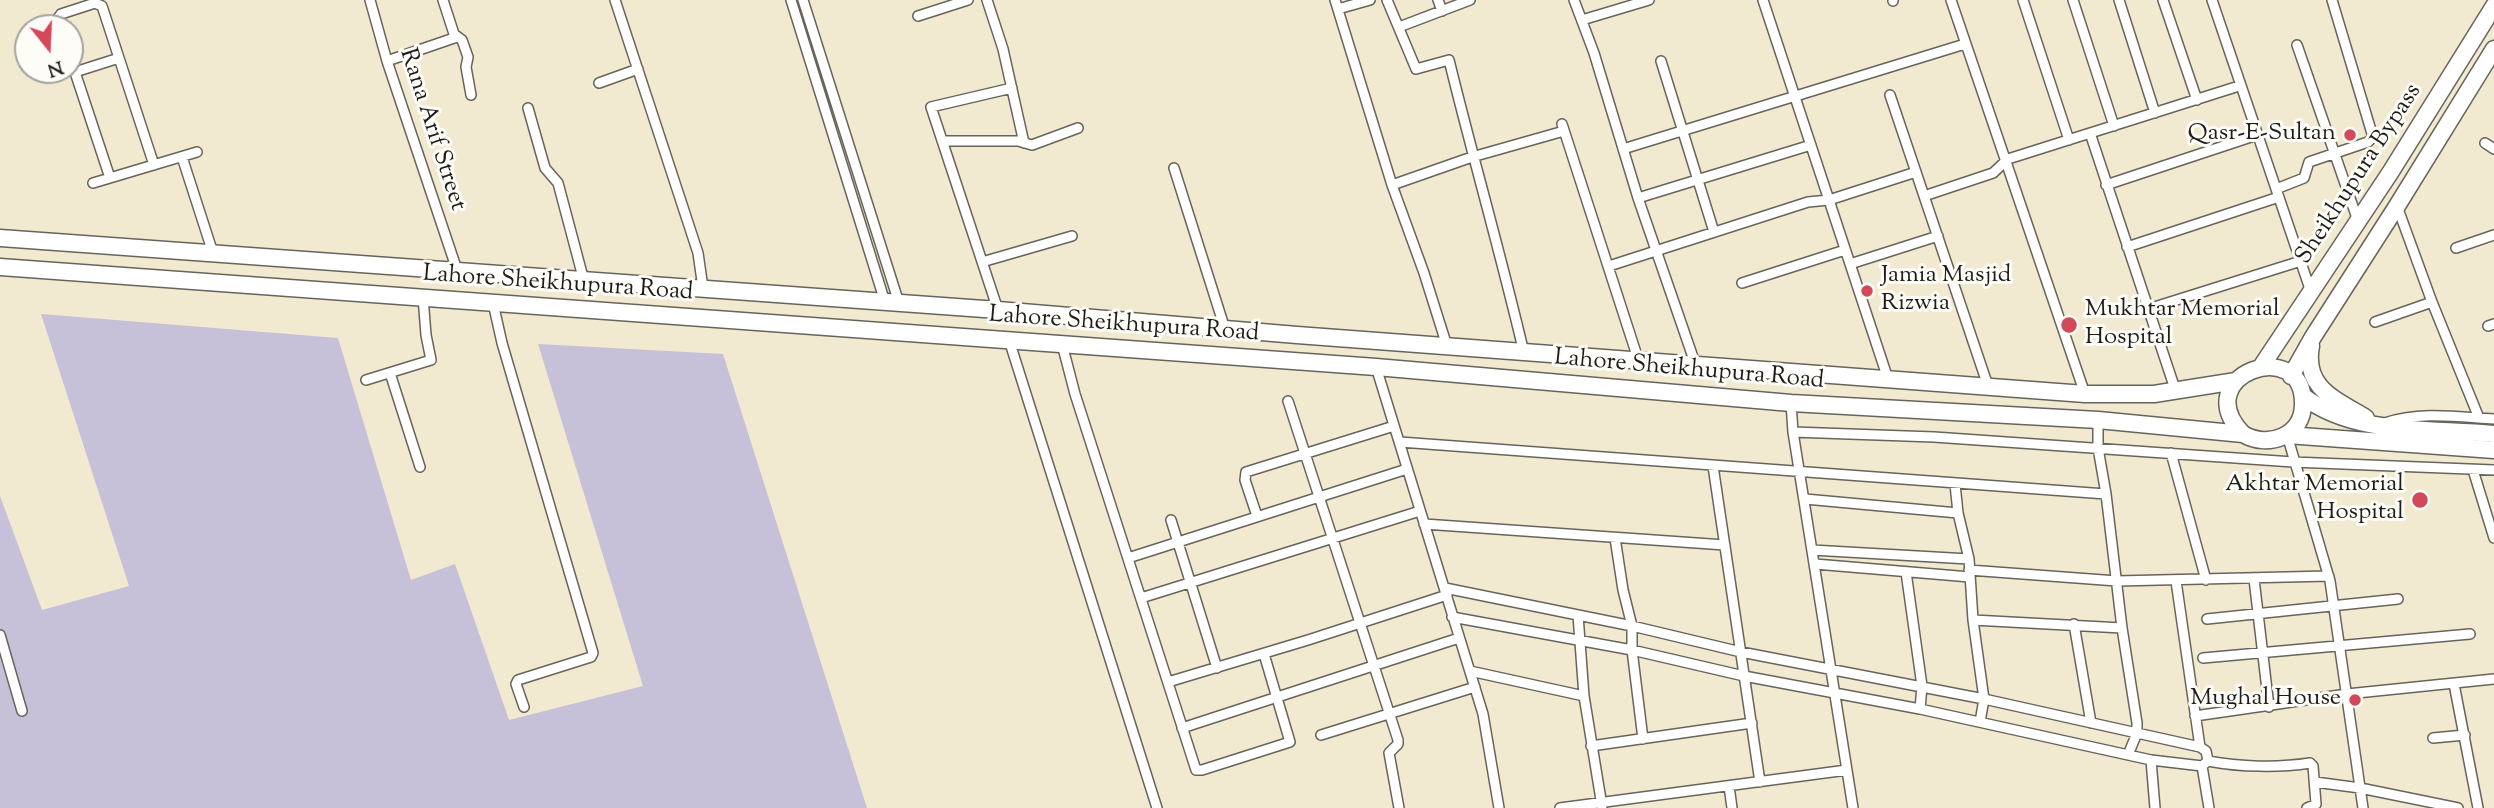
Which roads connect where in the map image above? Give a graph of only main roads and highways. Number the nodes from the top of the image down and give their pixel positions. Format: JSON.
{"nodes":[{"id":1,"x":2494,"y":6,"type":"edge"},
{"id":2,"x":2494,"y":48,"type":"edge"},
{"id":3,"x":0,"y":238,"type":"edge"},
{"id":4,"x":348,"y":263,"type":"junction"},
{"id":5,"x":0,"y":267,"type":"edge"},
{"id":6,"x":347,"y":291,"type":"junction"},
{"id":7,"x":2313,"y":337,"type":"junction"},
{"id":8,"x":2261,"y":367,"type":"junction"},
{"id":9,"x":2291,"y":376,"type":"junction"},
{"id":10,"x":2236,"y":381,"type":"junction"},
{"id":11,"x":2302,"y":396,"type":"junction"},
{"id":12,"x":2378,"y":425,"type":"junction"},
{"id":13,"x":2243,"y":434,"type":"junction"},
{"id":14,"x":2494,"y":434,"type":"edge"},
{"id":15,"x":2287,"y":435,"type":"junction"},
{"id":16,"x":2494,"y":450,"type":"edge"}],
"edges":[{"from":1,"to":8,"type":"highway","name":"Sheikhupura Bypass"},
{"from":2,"to":7,"type":"highway","name":"Sheikhupura Bypass"},
{"from":3,"to":4,"type":"highway","name":"Lahore Sheikhupura Road"},
{"from":4,"to":6,"type":"highway"},
{"from":4,"to":10,"type":"highway","name":"Lahore Sheikhupura Road"},
{"from":5,"to":6,"type":"highway","name":"Lahore Sheikhupura Road"},
{"from":6,"to":13,"type":"highway","name":"Lahore Sheikhupura Road"},
{"from":7,"to":9,"type":"highway","name":"Sheikhupura Bypass"},
{"from":7,"to":12,"type":"highway"},
{"from":8,"to":9,"type":"highway"},
{"from":8,"to":10,"type":"highway"},
{"from":9,"to":11,"type":"highway"},
{"from":10,"to":13,"type":"highway"},
{"from":11,"to":12,"type":"highway"},
{"from":11,"to":15,"type":"highway"},
{"from":12,"to":14,"type":"highway"},
{"from":13,"to":15,"type":"highway"},
{"from":15,"to":16,"type":"highway"}]}
